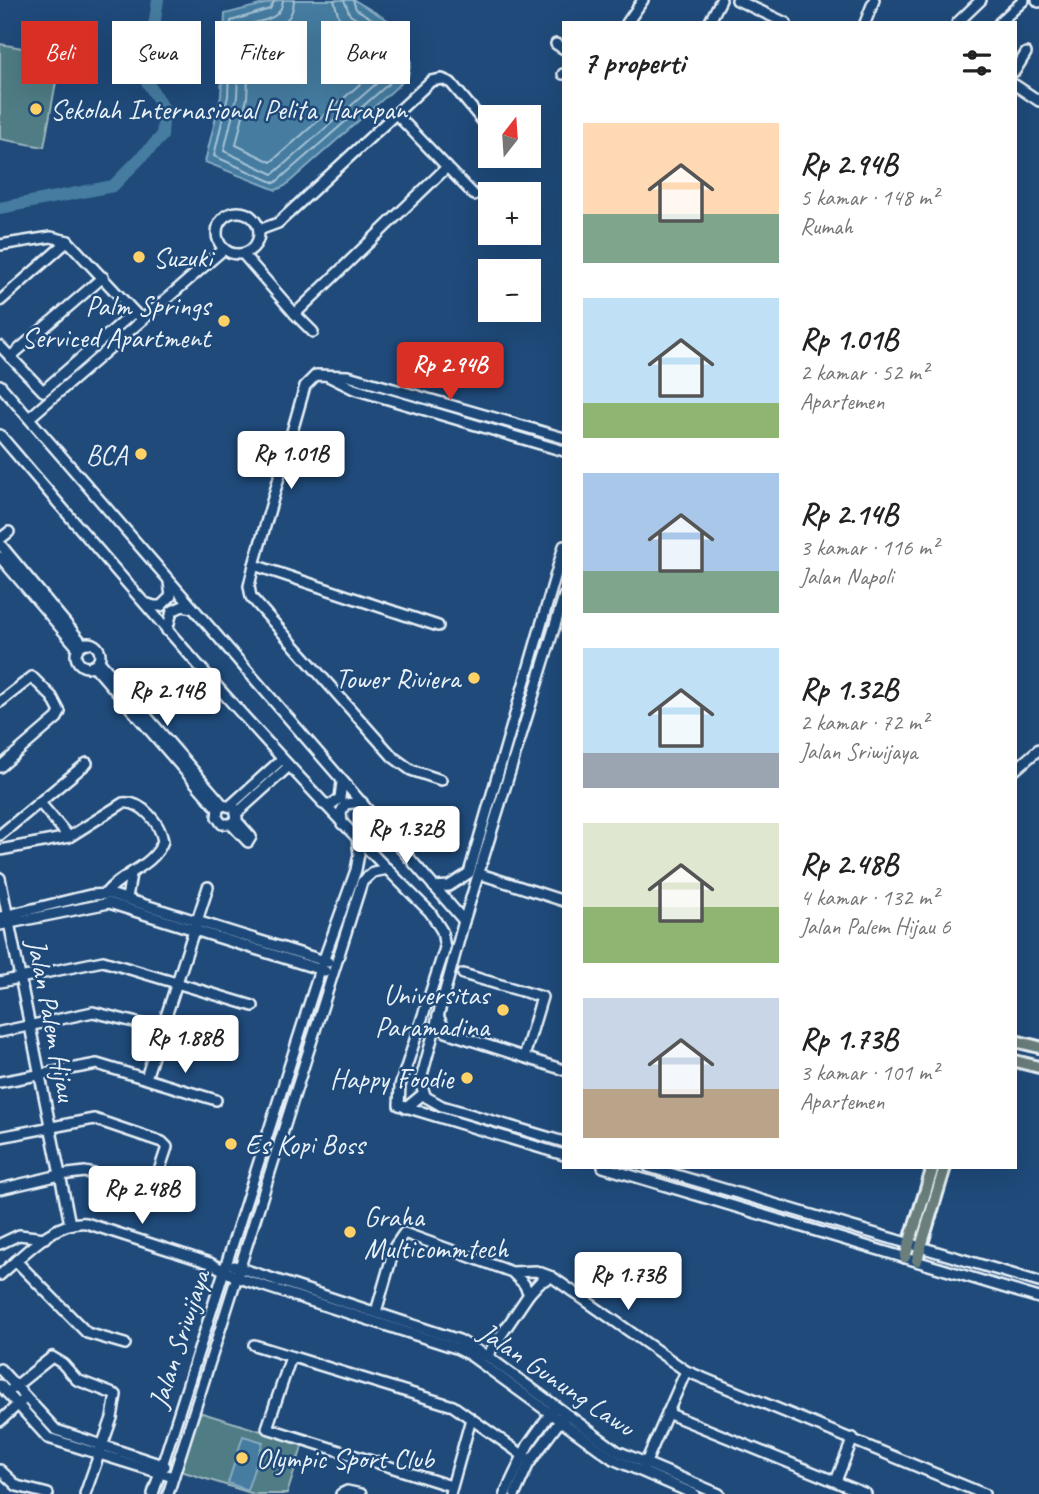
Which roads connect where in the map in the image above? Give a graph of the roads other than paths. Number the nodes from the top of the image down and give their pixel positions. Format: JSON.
{"nodes":[{"id":1,"x":643,"y":0,"type":"edge"},
{"id":2,"x":721,"y":0,"type":"edge"},
{"id":3,"x":737,"y":0,"type":"edge"},
{"id":4,"x":874,"y":0,"type":"edge"},
{"id":5,"x":1024,"y":0,"type":"edge"},
{"id":6,"x":978,"y":1,"type":"edge"},
{"id":7,"x":628,"y":21,"type":"edge"},
{"id":8,"x":710,"y":21,"type":"edge"},
{"id":9,"x":782,"y":21,"type":"edge"},
{"id":10,"x":866,"y":21,"type":"edge"},
{"id":11,"x":959,"y":21,"type":"edge"},
{"id":12,"x":1001,"y":21,"type":"edge"},
{"id":13,"x":1026,"y":54,"type":"dead end"},
{"id":14,"x":1017,"y":68,"type":"edge"},
{"id":15,"x":1017,"y":86,"type":"edge"},
{"id":16,"x":1039,"y":101,"type":"edge"},
{"id":17,"x":396,"y":114,"type":"junction"},
{"id":18,"x":478,"y":115,"type":"edge"},
{"id":19,"x":447,"y":167,"type":"junction"},
{"id":20,"x":474,"y":195,"type":"dead end"},
{"id":21,"x":259,"y":230,"type":"junction"},
{"id":22,"x":68,"y":241,"type":"junction"},
{"id":23,"x":0,"y":245,"type":"edge"},
{"id":24,"x":224,"y":248,"type":"junction"},
{"id":25,"x":243,"y":254,"type":"junction"},
{"id":26,"x":103,"y":277,"type":"junction"},
{"id":27,"x":0,"y":301,"type":"edge"},
{"id":28,"x":134,"y":312,"type":"junction"},
{"id":29,"x":295,"y":314,"type":"junction"},
{"id":30,"x":142,"y":320,"type":"junction"},
{"id":31,"x":313,"y":332,"type":"dead end"},
{"id":32,"x":0,"y":346,"type":"edge"},
{"id":33,"x":10,"y":357,"type":"junction"},
{"id":34,"x":327,"y":375,"type":"junction"},
{"id":35,"x":0,"y":385,"type":"edge"},
{"id":36,"x":29,"y":418,"type":"junction"},
{"id":37,"x":0,"y":435,"type":"edge"},
{"id":38,"x":562,"y":437,"type":"edge"},
{"id":39,"x":562,"y":450,"type":"edge"},
{"id":40,"x":9,"y":532,"type":"dead end"},
{"id":41,"x":0,"y":542,"type":"edge"},
{"id":42,"x":562,"y":553,"type":"edge"},
{"id":43,"x":0,"y":557,"type":"edge"},
{"id":44,"x":254,"y":565,"type":"junction"},
{"id":45,"x":169,"y":580,"type":"junction"},
{"id":46,"x":144,"y":602,"type":"junction"},
{"id":47,"x":562,"y":603,"type":"edge"},
{"id":48,"x":192,"y":608,"type":"junction"},
{"id":49,"x":438,"y":626,"type":"dead end"},
{"id":50,"x":167,"y":631,"type":"junction"},
{"id":51,"x":81,"y":646,"type":"junction"},
{"id":52,"x":529,"y":661,"type":"junction"},
{"id":53,"x":97,"y":664,"type":"junction"},
{"id":54,"x":543,"y":665,"type":"junction"},
{"id":55,"x":0,"y":702,"type":"edge"},
{"id":56,"x":1039,"y":748,"type":"edge"},
{"id":57,"x":86,"y":762,"type":"dead end"},
{"id":58,"x":284,"y":764,"type":"junction"},
{"id":59,"x":0,"y":767,"type":"edge"},
{"id":60,"x":1017,"y":768,"type":"edge"},
{"id":61,"x":441,"y":780,"type":"dead end"},
{"id":62,"x":342,"y":782,"type":"junction"},
{"id":63,"x":362,"y":802,"type":"junction"},
{"id":64,"x":40,"y":803,"type":"junction"},
{"id":65,"x":323,"y":804,"type":"junction"},
{"id":66,"x":224,"y":806,"type":"junction"},
{"id":67,"x":235,"y":819,"type":"junction"},
{"id":68,"x":342,"y":824,"type":"junction"},
{"id":69,"x":0,"y":835,"type":"edge"},
{"id":70,"x":69,"y":837,"type":"junction"},
{"id":71,"x":357,"y":838,"type":"junction"},
{"id":72,"x":0,"y":850,"type":"edge"},
{"id":73,"x":388,"y":869,"type":"junction"},
{"id":74,"x":131,"y":874,"type":"junction"},
{"id":75,"x":480,"y":874,"type":"junction"},
{"id":76,"x":0,"y":878,"type":"edge"},
{"id":77,"x":208,"y":887,"type":"dead end"},
{"id":78,"x":434,"y":887,"type":"junction"},
{"id":79,"x":105,"y":894,"type":"junction"},
{"id":80,"x":127,"y":898,"type":"junction"},
{"id":81,"x":562,"y":900,"type":"edge"},
{"id":82,"x":5,"y":920,"type":"edge"},
{"id":83,"x":464,"y":921,"type":"junction"},
{"id":84,"x":195,"y":925,"type":"junction"},
{"id":85,"x":318,"y":964,"type":"junction"},
{"id":86,"x":333,"y":969,"type":"junction"},
{"id":87,"x":463,"y":974,"type":"dead end"},
{"id":88,"x":21,"y":978,"type":"junction"},
{"id":89,"x":0,"y":982,"type":"edge"},
{"id":90,"x":177,"y":982,"type":"junction"},
{"id":91,"x":253,"y":1006,"type":"dead end"},
{"id":92,"x":438,"y":1016,"type":"junction"},
{"id":93,"x":30,"y":1026,"type":"junction"},
{"id":94,"x":162,"y":1029,"type":"junction"},
{"id":95,"x":0,"y":1032,"type":"edge"},
{"id":96,"x":1017,"y":1042,"type":"edge"},
{"id":97,"x":1039,"y":1047,"type":"edge"},
{"id":98,"x":233,"y":1052,"type":"dead end"},
{"id":99,"x":524,"y":1057,"type":"junction"},
{"id":100,"x":1017,"y":1062,"type":"edge"},
{"id":101,"x":1039,"y":1067,"type":"edge"},
{"id":102,"x":562,"y":1069,"type":"edge"},
{"id":103,"x":40,"y":1074,"type":"junction"},
{"id":104,"x":146,"y":1078,"type":"junction"},
{"id":105,"x":0,"y":1082,"type":"edge"},
{"id":106,"x":424,"y":1094,"type":"junction"},
{"id":107,"x":216,"y":1100,"type":"dead end"},
{"id":108,"x":406,"y":1108,"type":"junction"},
{"id":109,"x":50,"y":1125,"type":"junction"},
{"id":110,"x":0,"y":1137,"type":"edge"},
{"id":111,"x":562,"y":1141,"type":"edge"},
{"id":112,"x":562,"y":1154,"type":"edge"},
{"id":113,"x":611,"y":1169,"type":"edge"},
{"id":114,"x":656,"y":1169,"type":"edge"},
{"id":115,"x":933,"y":1169,"type":"edge"},
{"id":116,"x":945,"y":1169,"type":"edge"},
{"id":117,"x":60,"y":1175,"type":"junction"},
{"id":118,"x":0,"y":1189,"type":"edge"},
{"id":119,"x":70,"y":1224,"type":"junction"},
{"id":120,"x":45,"y":1238,"type":"junction"},
{"id":121,"x":0,"y":1244,"type":"edge"},
{"id":122,"x":915,"y":1244,"type":"junction"},
{"id":123,"x":911,"y":1259,"type":"junction"},
{"id":124,"x":16,"y":1261,"type":"junction"},
{"id":125,"x":226,"y":1268,"type":"junction"},
{"id":126,"x":512,"y":1272,"type":"junction"},
{"id":127,"x":1,"y":1273,"type":"edge"},
{"id":128,"x":242,"y":1273,"type":"junction"},
{"id":129,"x":552,"y":1277,"type":"junction"},
{"id":130,"x":1039,"y":1282,"type":"edge"},
{"id":131,"x":528,"y":1294,"type":"junction"},
{"id":132,"x":1039,"y":1298,"type":"edge"},
{"id":133,"x":376,"y":1312,"type":"junction"},
{"id":134,"x":125,"y":1344,"type":"dead end"},
{"id":135,"x":254,"y":1345,"type":"dead end"},
{"id":136,"x":487,"y":1356,"type":"junction"},
{"id":137,"x":291,"y":1357,"type":"junction"},
{"id":138,"x":0,"y":1369,"type":"edge"},
{"id":139,"x":686,"y":1371,"type":"junction"},
{"id":140,"x":0,"y":1385,"type":"edge"},
{"id":141,"x":11,"y":1389,"type":"junction"},
{"id":142,"x":22,"y":1402,"type":"junction"},
{"id":143,"x":553,"y":1410,"type":"junction"},
{"id":144,"x":667,"y":1413,"type":"junction"},
{"id":145,"x":563,"y":1417,"type":"junction"},
{"id":146,"x":471,"y":1419,"type":"junction"},
{"id":147,"x":0,"y":1421,"type":"edge"},
{"id":148,"x":853,"y":1438,"type":"junction"},
{"id":149,"x":100,"y":1450,"type":"junction"},
{"id":150,"x":527,"y":1458,"type":"junction"},
{"id":151,"x":156,"y":1468,"type":"junction"},
{"id":152,"x":643,"y":1468,"type":"junction"},
{"id":153,"x":0,"y":1469,"type":"edge"},
{"id":154,"x":174,"y":1473,"type":"junction"},
{"id":155,"x":836,"y":1481,"type":"junction"},
{"id":156,"x":450,"y":1490,"type":"edge"},
{"id":157,"x":48,"y":1494,"type":"edge"},
{"id":158,"x":85,"y":1494,"type":"edge"},
{"id":159,"x":153,"y":1494,"type":"edge"},
{"id":160,"x":168,"y":1494,"type":"edge"},
{"id":161,"x":341,"y":1494,"type":"edge"},
{"id":162,"x":361,"y":1494,"type":"edge"},
{"id":163,"x":505,"y":1494,"type":"edge"},
{"id":164,"x":515,"y":1494,"type":"edge"},
{"id":165,"x":694,"y":1494,"type":"edge"},
{"id":166,"x":719,"y":1494,"type":"edge"},
{"id":167,"x":866,"y":1494,"type":"edge"},
{"id":168,"x":984,"y":1494,"type":"edge"}],
"edges":[{"from":1,"to":7,"type":"street"},
{"from":2,"to":8,"type":"street"},
{"from":3,"to":9,"type":"street"},
{"from":4,"to":10,"type":"street"},
{"from":5,"to":12,"type":"street"},
{"from":6,"to":11,"type":"street"},
{"from":13,"to":14,"type":"street"},
{"from":15,"to":16,"type":"street"},
{"from":17,"to":18,"type":"street"},
{"from":17,"to":19,"type":"street"},
{"from":17,"to":21,"type":"street"},
{"from":19,"to":20,"type":"street"},
{"from":19,"to":29,"type":"street"},
{"from":21,"to":24,"type":"street"},
{"from":21,"to":25,"type":"street"},
{"from":22,"to":23,"type":"street"},
{"from":22,"to":26,"type":"street"},
{"from":22,"to":27,"type":"street"},
{"from":24,"to":25,"type":"street"},
{"from":24,"to":30,"type":"street"},
{"from":25,"to":29,"type":"street"},
{"from":26,"to":28,"type":"street"},
{"from":26,"to":33,"type":"street"},
{"from":28,"to":30,"type":"street"},
{"from":28,"to":33,"type":"street"},
{"from":29,"to":31,"type":"street"},
{"from":30,"to":36,"type":"street"},
{"from":32,"to":33,"type":"street"},
{"from":34,"to":38,"type":"street"},
{"from":34,"to":39,"type":"street"},
{"from":34,"to":44,"type":"street"},
{"from":35,"to":36,"type":"street"},
{"from":36,"to":45,"type":"street"},
{"from":37,"to":46,"type":"street"},
{"from":40,"to":41,"type":"street"},
{"from":41,"to":51,"type":"street"},
{"from":42,"to":52,"type":"street"},
{"from":43,"to":51,"type":"street"},
{"from":44,"to":49,"type":"street"},
{"from":44,"to":61,"type":"street"},
{"from":45,"to":46,"type":"street"},
{"from":45,"to":48,"type":"street"},
{"from":46,"to":50,"type":"street"},
{"from":47,"to":54,"type":"street"},
{"from":48,"to":50,"type":"street"},
{"from":48,"to":62,"type":"street"},
{"from":50,"to":58,"type":"street"},
{"from":51,"to":53,"type":"street"},
{"from":51,"to":53,"type":"street"},
{"from":52,"to":54,"type":"street"},
{"from":52,"to":78,"type":"street"},
{"from":53,"to":66,"type":"street"},
{"from":54,"to":75,"type":"street"},
{"from":55,"to":59,"type":"street"},
{"from":56,"to":60,"type":"street"},
{"from":57,"to":64,"type":"street"},
{"from":58,"to":65,"type":"street"},
{"from":58,"to":66,"type":"street"},
{"from":58,"to":67,"type":"street"},
{"from":62,"to":63,"type":"street"},
{"from":62,"to":65,"type":"street"},
{"from":63,"to":68,"type":"street"},
{"from":63,"to":78,"type":"street"},
{"from":64,"to":69,"type":"street"},
{"from":64,"to":70,"type":"street"},
{"from":65,"to":68,"type":"street"},
{"from":66,"to":67,"type":"street"},
{"from":66,"to":67,"type":"street"},
{"from":68,"to":71,"type":"street"},
{"from":70,"to":72,"type":"street"},
{"from":70,"to":74,"type":"street"},
{"from":71,"to":73,"type":"street"},
{"from":71,"to":85,"type":"street","name":"Jalan Sriwijaya"},
{"from":73,"to":86,"type":"street","name":"Jalan Sriwijaya"},
{"from":73,"to":108,"type":"street"},
{"from":74,"to":79,"type":"street"},
{"from":74,"to":80,"type":"street"},
{"from":75,"to":81,"type":"street"},
{"from":75,"to":83,"type":"street"},
{"from":76,"to":82,"type":"street","name":"Jalan Palem Hijau"},
{"from":77,"to":84,"type":"street"},
{"from":78,"to":83,"type":"street"},
{"from":79,"to":80,"type":"street"},
{"from":79,"to":82,"type":"street"},
{"from":80,"to":84,"type":"street"},
{"from":82,"to":84,"type":"street"},
{"from":82,"to":88,"type":"street","name":"Jalan Palem Hijau"},
{"from":83,"to":92,"type":"street"},
{"from":84,"to":85,"type":"street"},
{"from":84,"to":90,"type":"street"},
{"from":85,"to":86,"type":"street"},
{"from":85,"to":125,"type":"street","name":"Jalan Sriwijaya"},
{"from":86,"to":128,"type":"street","name":"Jalan Sriwijaya"},
{"from":87,"to":99,"type":"street"},
{"from":88,"to":89,"type":"street"},
{"from":88,"to":90,"type":"street"},
{"from":88,"to":93,"type":"street","name":"Jalan Palem Hijau"},
{"from":90,"to":91,"type":"street"},
{"from":90,"to":94,"type":"street"},
{"from":92,"to":99,"type":"street"},
{"from":92,"to":106,"type":"street"},
{"from":93,"to":94,"type":"street"},
{"from":93,"to":95,"type":"street"},
{"from":93,"to":103,"type":"street","name":"Jalan Palem Hijau"},
{"from":94,"to":98,"type":"street"},
{"from":94,"to":104,"type":"street"},
{"from":96,"to":97,"type":"main road"},
{"from":99,"to":102,"type":"street"},
{"from":100,"to":101,"type":"main road"},
{"from":103,"to":104,"type":"street"},
{"from":103,"to":105,"type":"street"},
{"from":103,"to":109,"type":"street","name":"Jalan Palem Hijau"},
{"from":104,"to":107,"type":"street"},
{"from":106,"to":108,"type":"street"},
{"from":106,"to":111,"type":"street"},
{"from":108,"to":112,"type":"street"},
{"from":109,"to":110,"type":"street"},
{"from":109,"to":117,"type":"street","name":"Jalan Palem Hijau"},
{"from":109,"to":117,"type":"street"},
{"from":113,"to":123,"type":"street"},
{"from":114,"to":122,"type":"street"},
{"from":115,"to":122,"type":"main road"},
{"from":116,"to":122,"type":"main road"},
{"from":117,"to":118,"type":"street"},
{"from":117,"to":119,"type":"street","name":"Jalan Palem Hijau"},
{"from":119,"to":120,"type":"street"},
{"from":119,"to":125,"type":"street"},
{"from":120,"to":121,"type":"street"},
{"from":120,"to":124,"type":"street"},
{"from":122,"to":123,"type":"main road"},
{"from":122,"to":130,"type":"street"},
{"from":123,"to":132,"type":"street"},
{"from":124,"to":127,"type":"street"},
{"from":124,"to":134,"type":"street"},
{"from":125,"to":128,"type":"street"},
{"from":125,"to":151,"type":"street","name":"Jalan Sriwijaya"},
{"from":126,"to":129,"type":"street"},
{"from":126,"to":131,"type":"street"},
{"from":126,"to":133,"type":"street"},
{"from":128,"to":133,"type":"street","name":"Jalan Gunung Lawu"},
{"from":128,"to":143,"type":"street","name":"Jalan Gunung Lawu"},
{"from":128,"to":154,"type":"street","name":"Jalan Sriwijaya"},
{"from":129,"to":131,"type":"street"},
{"from":129,"to":139,"type":"street"},
{"from":131,"to":136,"type":"street"},
{"from":133,"to":136,"type":"street","name":"Jalan Gunung Lawu"},
{"from":135,"to":137,"type":"street"},
{"from":136,"to":143,"type":"street","name":"Jalan Gunung Lawu"},
{"from":137,"to":146,"type":"street"},
{"from":137,"to":156,"type":"street"},
{"from":138,"to":141,"type":"street"},
{"from":139,"to":144,"type":"street"},
{"from":139,"to":148,"type":"street"},
{"from":140,"to":141,"type":"street"},
{"from":141,"to":142,"type":"street"},
{"from":141,"to":149,"type":"street"},
{"from":142,"to":147,"type":"street"},
{"from":142,"to":149,"type":"street"},
{"from":143,"to":145,"type":"street","name":"Jalan Gunung Lawu"},
{"from":143,"to":150,"type":"street"},
{"from":144,"to":152,"type":"street"},
{"from":144,"to":155,"type":"street"},
{"from":145,"to":150,"type":"street"},
{"from":145,"to":152,"type":"street","name":"Jalan Gunung Lawu"},
{"from":146,"to":150,"type":"street"},
{"from":146,"to":156,"type":"street"},
{"from":148,"to":155,"type":"street"},
{"from":148,"to":168,"type":"street"},
{"from":149,"to":151,"type":"street"},
{"from":149,"to":158,"type":"street"},
{"from":150,"to":163,"type":"street"},
{"from":150,"to":164,"type":"street"},
{"from":151,"to":154,"type":"street"},
{"from":151,"to":159,"type":"street","name":"Jalan Sriwijaya"},
{"from":152,"to":165,"type":"street","name":"Jalan Gunung Lawu"},
{"from":152,"to":166,"type":"street","name":"Jalan Gunung Lawu"},
{"from":153,"to":157,"type":"street"},
{"from":154,"to":160,"type":"street","name":"Jalan Sriwijaya"},
{"from":155,"to":167,"type":"street"},
{"from":161,"to":162,"type":"street"}]}
